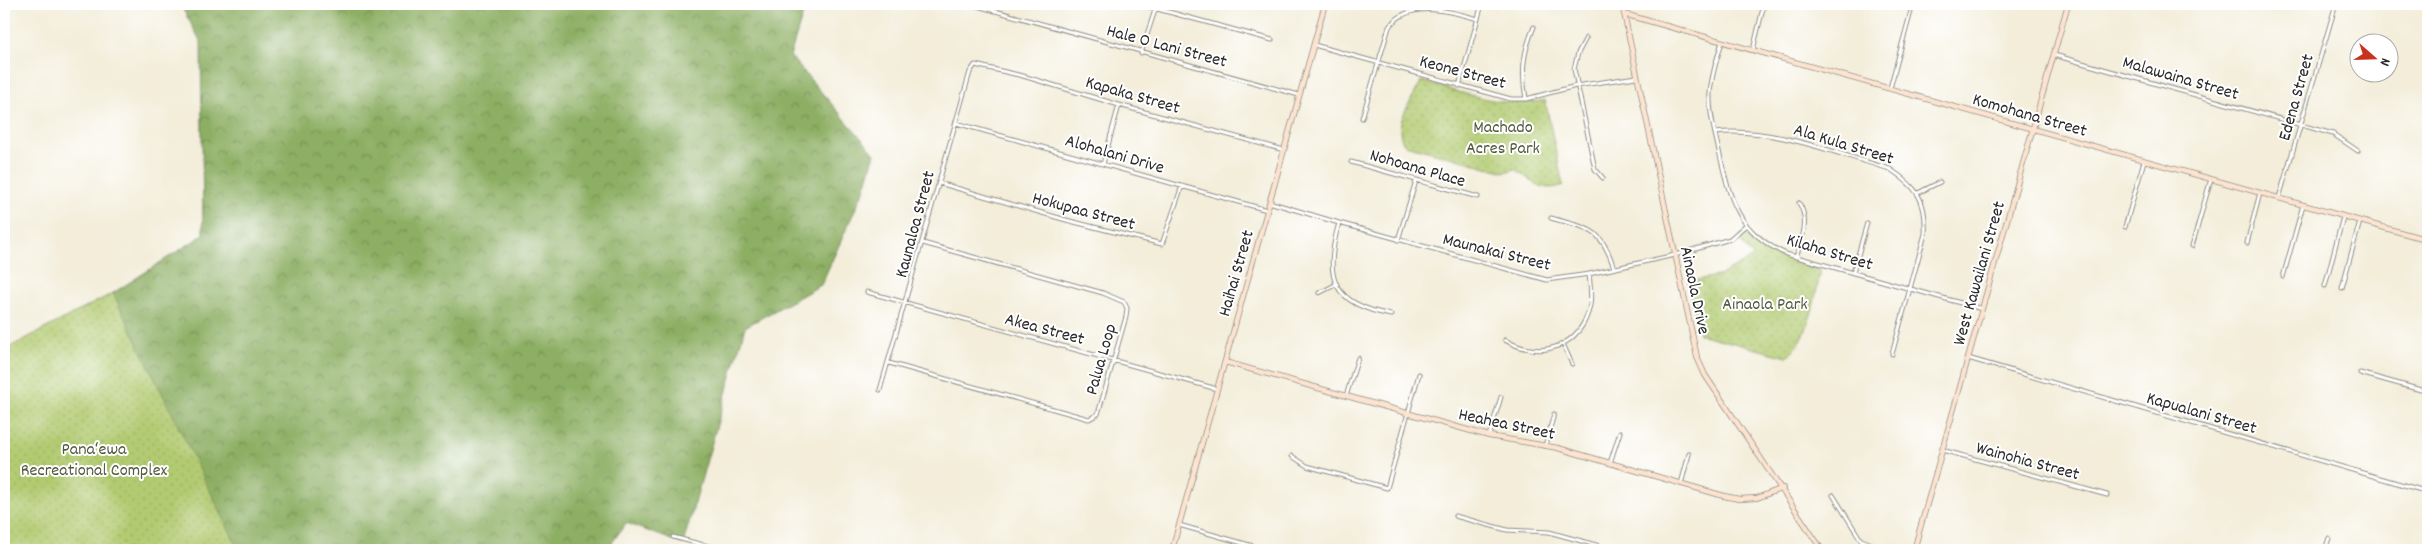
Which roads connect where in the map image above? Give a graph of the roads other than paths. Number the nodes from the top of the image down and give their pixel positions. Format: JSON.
{"nodes":[{"id":1,"x":970,"y":4,"type":"edge"},
{"id":2,"x":1139,"y":4,"type":"edge"},
{"id":3,"x":1157,"y":4,"type":"edge"},
{"id":4,"x":1325,"y":4,"type":"edge"},
{"id":5,"x":1422,"y":4,"type":"edge"},
{"id":6,"x":1482,"y":4,"type":"edge"},
{"id":7,"x":1622,"y":4,"type":"edge"},
{"id":8,"x":1764,"y":4,"type":"edge"},
{"id":9,"x":1913,"y":4,"type":"edge"},
{"id":10,"x":2068,"y":4,"type":"edge"},
{"id":11,"x":2336,"y":4,"type":"edge"},
{"id":12,"x":1416,"y":5,"type":"edge"},
{"id":13,"x":1156,"y":9,"type":"junction"},
{"id":14,"x":1624,"y":14,"type":"junction"},
{"id":15,"x":1478,"y":18,"type":"junction"},
{"id":16,"x":1534,"y":27,"type":"dead end"},
{"id":17,"x":1586,"y":38,"type":"dead end"},
{"id":18,"x":1272,"y":40,"type":"dead end"},
{"id":19,"x":1722,"y":42,"type":"junction"},
{"id":20,"x":1314,"y":45,"type":"junction"},
{"id":21,"x":1753,"y":50,"type":"junction"},
{"id":22,"x":1141,"y":53,"type":"junction"},
{"id":23,"x":2054,"y":55,"type":"junction"},
{"id":24,"x":1378,"y":62,"type":"junction"},
{"id":25,"x":975,"y":65,"type":"joint"},
{"id":26,"x":1636,"y":77,"type":"junction"},
{"id":27,"x":1459,"y":86,"type":"junction"},
{"id":28,"x":1576,"y":86,"type":"junction"},
{"id":29,"x":1890,"y":88,"type":"junction"},
{"id":30,"x":1300,"y":95,"type":"junction"},
{"id":31,"x":1526,"y":99,"type":"junction"},
{"id":32,"x":1119,"y":105,"type":"junction"},
{"id":33,"x":1362,"y":118,"type":"dead end"},
{"id":34,"x":956,"y":123,"type":"junction"},
{"id":35,"x":2301,"y":125,"type":"junction"},
{"id":36,"x":2033,"y":129,"type":"junction"},
{"id":37,"x":1715,"y":133,"type":"junction"},
{"id":38,"x":1284,"y":150,"type":"junction"},
{"id":39,"x":2358,"y":150,"type":"dead end"},
{"id":40,"x":2144,"y":160,"type":"junction"},
{"id":41,"x":1351,"y":162,"type":"dead end"},
{"id":42,"x":1103,"y":164,"type":"junction"},
{"id":43,"x":1603,"y":178,"type":"dead end"},
{"id":44,"x":2211,"y":179,"type":"junction"},
{"id":45,"x":1416,"y":181,"type":"junction"},
{"id":46,"x":1940,"y":182,"type":"dead end"},
{"id":47,"x":939,"y":183,"type":"junction"},
{"id":48,"x":1182,"y":186,"type":"junction"},
{"id":49,"x":1918,"y":193,"type":"junction"},
{"id":50,"x":2260,"y":193,"type":"junction"},
{"id":51,"x":1478,"y":198,"type":"dead end"},
{"id":52,"x":2279,"y":199,"type":"junction"},
{"id":53,"x":1269,"y":202,"type":"junction"},
{"id":54,"x":1800,"y":203,"type":"dead end"},
{"id":55,"x":2303,"y":206,"type":"junction"},
{"id":56,"x":1267,"y":210,"type":"junction"},
{"id":57,"x":2343,"y":217,"type":"junction"},
{"id":58,"x":1551,"y":218,"type":"dead end"},
{"id":59,"x":2360,"y":221,"type":"junction"},
{"id":60,"x":1338,"y":223,"type":"junction"},
{"id":61,"x":1867,"y":223,"type":"dead end"},
{"id":62,"x":1746,"y":225,"type":"junction"},
{"id":63,"x":2125,"y":227,"type":"dead end"},
{"id":64,"x":1398,"y":240,"type":"junction"},
{"id":65,"x":2428,"y":240,"type":"edge"},
{"id":66,"x":923,"y":243,"type":"junction"},
{"id":67,"x":2247,"y":243,"type":"dead end"},
{"id":68,"x":2192,"y":246,"type":"dead end"},
{"id":69,"x":1675,"y":256,"type":"junction"},
{"id":70,"x":1796,"y":257,"type":"junction"},
{"id":71,"x":1614,"y":268,"type":"junction"},
{"id":72,"x":1853,"y":273,"type":"junction"},
{"id":73,"x":1589,"y":274,"type":"junction"},
{"id":74,"x":2283,"y":277,"type":"dead end"},
{"id":75,"x":1337,"y":284,"type":"junction"},
{"id":76,"x":2325,"y":286,"type":"dead end"},
{"id":77,"x":2342,"y":288,"type":"dead end"},
{"id":78,"x":1909,"y":289,"type":"junction"},
{"id":79,"x":867,"y":292,"type":"dead end"},
{"id":80,"x":1319,"y":293,"type":"dead end"},
{"id":81,"x":906,"y":303,"type":"junction"},
{"id":82,"x":1982,"y":309,"type":"junction"},
{"id":83,"x":1391,"y":315,"type":"dead end"},
{"id":84,"x":1505,"y":340,"type":"dead end"},
{"id":85,"x":1563,"y":344,"type":"junction"},
{"id":86,"x":1892,"y":354,"type":"dead end"},
{"id":87,"x":1358,"y":358,"type":"dead end"},
{"id":88,"x":1968,"y":358,"type":"junction"},
{"id":89,"x":1114,"y":361,"type":"junction"},
{"id":90,"x":1224,"y":362,"type":"junction"},
{"id":91,"x":889,"y":363,"type":"junction"},
{"id":92,"x":1572,"y":364,"type":"dead end"},
{"id":93,"x":2360,"y":373,"type":"dead end"},
{"id":94,"x":1419,"y":374,"type":"dead end"},
{"id":95,"x":1217,"y":389,"type":"junction"},
{"id":96,"x":880,"y":390,"type":"dead end"},
{"id":97,"x":2428,"y":392,"type":"edge"},
{"id":98,"x":1346,"y":396,"type":"junction"},
{"id":99,"x":1501,"y":397,"type":"dead end"},
{"id":100,"x":1408,"y":413,"type":"junction"},
{"id":101,"x":1554,"y":414,"type":"dead end"},
{"id":102,"x":1620,"y":432,"type":"dead end"},
{"id":103,"x":1489,"y":436,"type":"junction"},
{"id":104,"x":1545,"y":446,"type":"junction"},
{"id":105,"x":1942,"y":450,"type":"junction"},
{"id":106,"x":1689,"y":454,"type":"dead end"},
{"id":107,"x":1292,"y":456,"type":"dead end"},
{"id":108,"x":1610,"y":464,"type":"junction"},
{"id":109,"x":1681,"y":485,"type":"junction"},
{"id":110,"x":1783,"y":488,"type":"junction"},
{"id":111,"x":2428,"y":492,"type":"edge"},
{"id":112,"x":1833,"y":495,"type":"dead end"},
{"id":113,"x":2106,"y":495,"type":"dead end"},
{"id":114,"x":1455,"y":516,"type":"dead end"},
{"id":115,"x":1179,"y":525,"type":"junction"},
{"id":116,"x":673,"y":536,"type":"dead end"},
{"id":117,"x":2329,"y":538,"type":"dead end"},
{"id":118,"x":723,"y":550,"type":"edge"},
{"id":119,"x":1172,"y":550,"type":"edge"},
{"id":120,"x":1267,"y":550,"type":"edge"},
{"id":121,"x":1614,"y":550,"type":"edge"},
{"id":122,"x":1822,"y":550,"type":"edge"},
{"id":123,"x":1889,"y":550,"type":"edge"},
{"id":124,"x":1914,"y":550,"type":"edge"},
{"id":125,"x":2325,"y":550,"type":"edge"}],
"edges":[{"from":1,"to":22,"type":"street","name":"Hale O Lani Street"},
{"from":2,"to":13,"type":"street"},
{"from":3,"to":13,"type":"street"},
{"from":4,"to":20,"type":"street","name":"Haihai Street"},
{"from":5,"to":15,"type":"street"},
{"from":6,"to":15,"type":"street"},
{"from":7,"to":14,"type":"street","name":"Ainaola Drive"},
{"from":8,"to":21,"type":"street"},
{"from":9,"to":29,"type":"street"},
{"from":10,"to":23,"type":"street","name":"West Kawailani Street"},
{"from":11,"to":35,"type":"street","name":"Edena Street"},
{"from":12,"to":24,"type":"street"},
{"from":13,"to":18,"type":"street"},
{"from":13,"to":22,"type":"street"},
{"from":14,"to":19,"type":"street","name":"Komohana Street"},
{"from":14,"to":26,"type":"street","name":"Ainaola Drive"},
{"from":15,"to":27,"type":"street"},
{"from":16,"to":31,"type":"street"},
{"from":17,"to":28,"type":"street"},
{"from":19,"to":21,"type":"street","name":"Komohana Street"},
{"from":19,"to":37,"type":"street","name":"Kilaha Street"},
{"from":20,"to":24,"type":"street","name":"Keone Street"},
{"from":20,"to":30,"type":"street","name":"Haihai Street"},
{"from":21,"to":29,"type":"street","name":"Komohana Street"},
{"from":22,"to":30,"type":"street","name":"Hale O Lani Street"},
{"from":23,"to":35,"type":"street","name":"Malawaina Street"},
{"from":23,"to":36,"type":"street","name":"West Kawailani Street"},
{"from":24,"to":27,"type":"street","name":"Keone Street"},
{"from":24,"to":33,"type":"street"},
{"from":25,"to":32,"type":"street","name":"Kapaka Street"},
{"from":25,"to":34,"type":"street","name":"Kaunaloa Street"},
{"from":26,"to":28,"type":"street","name":"Keone Street"},
{"from":26,"to":69,"type":"street","name":"Ainaola Drive"},
{"from":27,"to":31,"type":"street","name":"Keone Street"},
{"from":28,"to":31,"type":"street","name":"Keone Street"},
{"from":28,"to":43,"type":"street"},
{"from":29,"to":36,"type":"street","name":"Komohana Street"},
{"from":30,"to":38,"type":"street","name":"Haihai Street"},
{"from":32,"to":38,"type":"street","name":"Kapaka Street"},
{"from":32,"to":42,"type":"street"},
{"from":34,"to":42,"type":"street","name":"Alohalani Drive"},
{"from":34,"to":47,"type":"street","name":"Kaunaloa Street"},
{"from":35,"to":39,"type":"street","name":"Malawaina Street"},
{"from":35,"to":52,"type":"street","name":"Edena Street"},
{"from":36,"to":40,"type":"street","name":"Komohana Street"},
{"from":36,"to":82,"type":"street","name":"West Kawailani Street"},
{"from":37,"to":49,"type":"street","name":"Ala Kula Street"},
{"from":37,"to":62,"type":"street","name":"Kilaha Street"},
{"from":38,"to":53,"type":"street","name":"Haihai Street"},
{"from":40,"to":44,"type":"street","name":"Komohana Street"},
{"from":40,"to":63,"type":"street"},
{"from":41,"to":45,"type":"street","name":"Nohoana Place"},
{"from":42,"to":48,"type":"street","name":"Alohalani Drive"},
{"from":44,"to":50,"type":"street","name":"Komohana Street"},
{"from":44,"to":68,"type":"street"},
{"from":45,"to":51,"type":"street","name":"Nohoana Place"},
{"from":45,"to":64,"type":"street"},
{"from":46,"to":49,"type":"street"},
{"from":47,"to":48,"type":"street","name":"Hokupaa Street"},
{"from":47,"to":66,"type":"street","name":"Kaunaloa Street"},
{"from":48,"to":56,"type":"street","name":"Alohalani Drive"},
{"from":49,"to":78,"type":"street","name":"Ala Kula Street"},
{"from":50,"to":52,"type":"street","name":"Komohana Street"},
{"from":50,"to":67,"type":"street"},
{"from":52,"to":55,"type":"street","name":"Komohana Street"},
{"from":53,"to":56,"type":"street","name":"Haihai Street"},
{"from":53,"to":60,"type":"street","name":"Maunakai Street"},
{"from":54,"to":70,"type":"street"},
{"from":55,"to":57,"type":"street","name":"Komohana Street"},
{"from":55,"to":74,"type":"street"},
{"from":56,"to":90,"type":"street","name":"Haihai Street"},
{"from":57,"to":59,"type":"street","name":"Komohana Street"},
{"from":57,"to":76,"type":"street"},
{"from":58,"to":71,"type":"street"},
{"from":59,"to":65,"type":"street","name":"Komohana Street"},
{"from":59,"to":77,"type":"street"},
{"from":60,"to":64,"type":"street","name":"Maunakai Street"},
{"from":60,"to":75,"type":"street"},
{"from":61,"to":72,"type":"street"},
{"from":62,"to":69,"type":"street","name":"Maunakai Street"},
{"from":62,"to":70,"type":"street","name":"Kilaha Street"},
{"from":64,"to":73,"type":"street","name":"Maunakai Street"},
{"from":66,"to":81,"type":"street","name":"Kaunaloa Street"},
{"from":66,"to":89,"type":"street","name":"Palua Loop"},
{"from":69,"to":71,"type":"street","name":"Maunakai Street"},
{"from":69,"to":110,"type":"street","name":"Ainaola Drive"},
{"from":70,"to":72,"type":"street","name":"Kilaha Street"},
{"from":71,"to":73,"type":"street","name":"Maunakai Street"},
{"from":72,"to":78,"type":"street","name":"Kilaha Street"},
{"from":73,"to":85,"type":"street"},
{"from":75,"to":80,"type":"street"},
{"from":75,"to":83,"type":"street"},
{"from":78,"to":82,"type":"street","name":"Kilaha Street"},
{"from":78,"to":86,"type":"street","name":"Ala Kula Street"},
{"from":79,"to":81,"type":"street","name":"Akea Street"},
{"from":81,"to":89,"type":"street","name":"Akea Street"},
{"from":81,"to":91,"type":"street","name":"Kaunaloa Street"},
{"from":82,"to":88,"type":"street","name":"West Kawailani Street"},
{"from":84,"to":85,"type":"street"},
{"from":85,"to":92,"type":"street"},
{"from":87,"to":98,"type":"street"},
{"from":88,"to":105,"type":"street","name":"West Kawailani Street"},
{"from":88,"to":111,"type":"street","name":"Kapualani Street"},
{"from":89,"to":91,"type":"street","name":"Palua Loop"},
{"from":89,"to":95,"type":"street","name":"Akea Street"},
{"from":90,"to":95,"type":"street","name":"Haihai Street"},
{"from":90,"to":98,"type":"street","name":"Heahea Street"},
{"from":91,"to":96,"type":"street","name":"Kaunaloa Street"},
{"from":93,"to":97,"type":"street"},
{"from":94,"to":100,"type":"street"},
{"from":95,"to":115,"type":"street","name":"Haihai Street"},
{"from":98,"to":100,"type":"street","name":"Heahea Street"},
{"from":99,"to":103,"type":"street"},
{"from":100,"to":103,"type":"street","name":"Heahea Street"},
{"from":100,"to":107,"type":"street"},
{"from":101,"to":104,"type":"street"},
{"from":102,"to":108,"type":"street"},
{"from":103,"to":104,"type":"street","name":"Heahea Street"},
{"from":104,"to":108,"type":"street","name":"Heahea Street"},
{"from":105,"to":113,"type":"street","name":"Wainohia Street"},
{"from":105,"to":124,"type":"street","name":"West Kawailani Street"},
{"from":106,"to":109,"type":"street"},
{"from":108,"to":109,"type":"street","name":"Heahea Street"},
{"from":109,"to":110,"type":"street","name":"Heahea Street"},
{"from":110,"to":122,"type":"street","name":"Ainaola Drive"},
{"from":112,"to":123,"type":"street"},
{"from":114,"to":121,"type":"street"},
{"from":115,"to":119,"type":"street","name":"Haihai Street"},
{"from":115,"to":120,"type":"street"},
{"from":116,"to":118,"type":"street"},
{"from":117,"to":125,"type":"street"}]}
